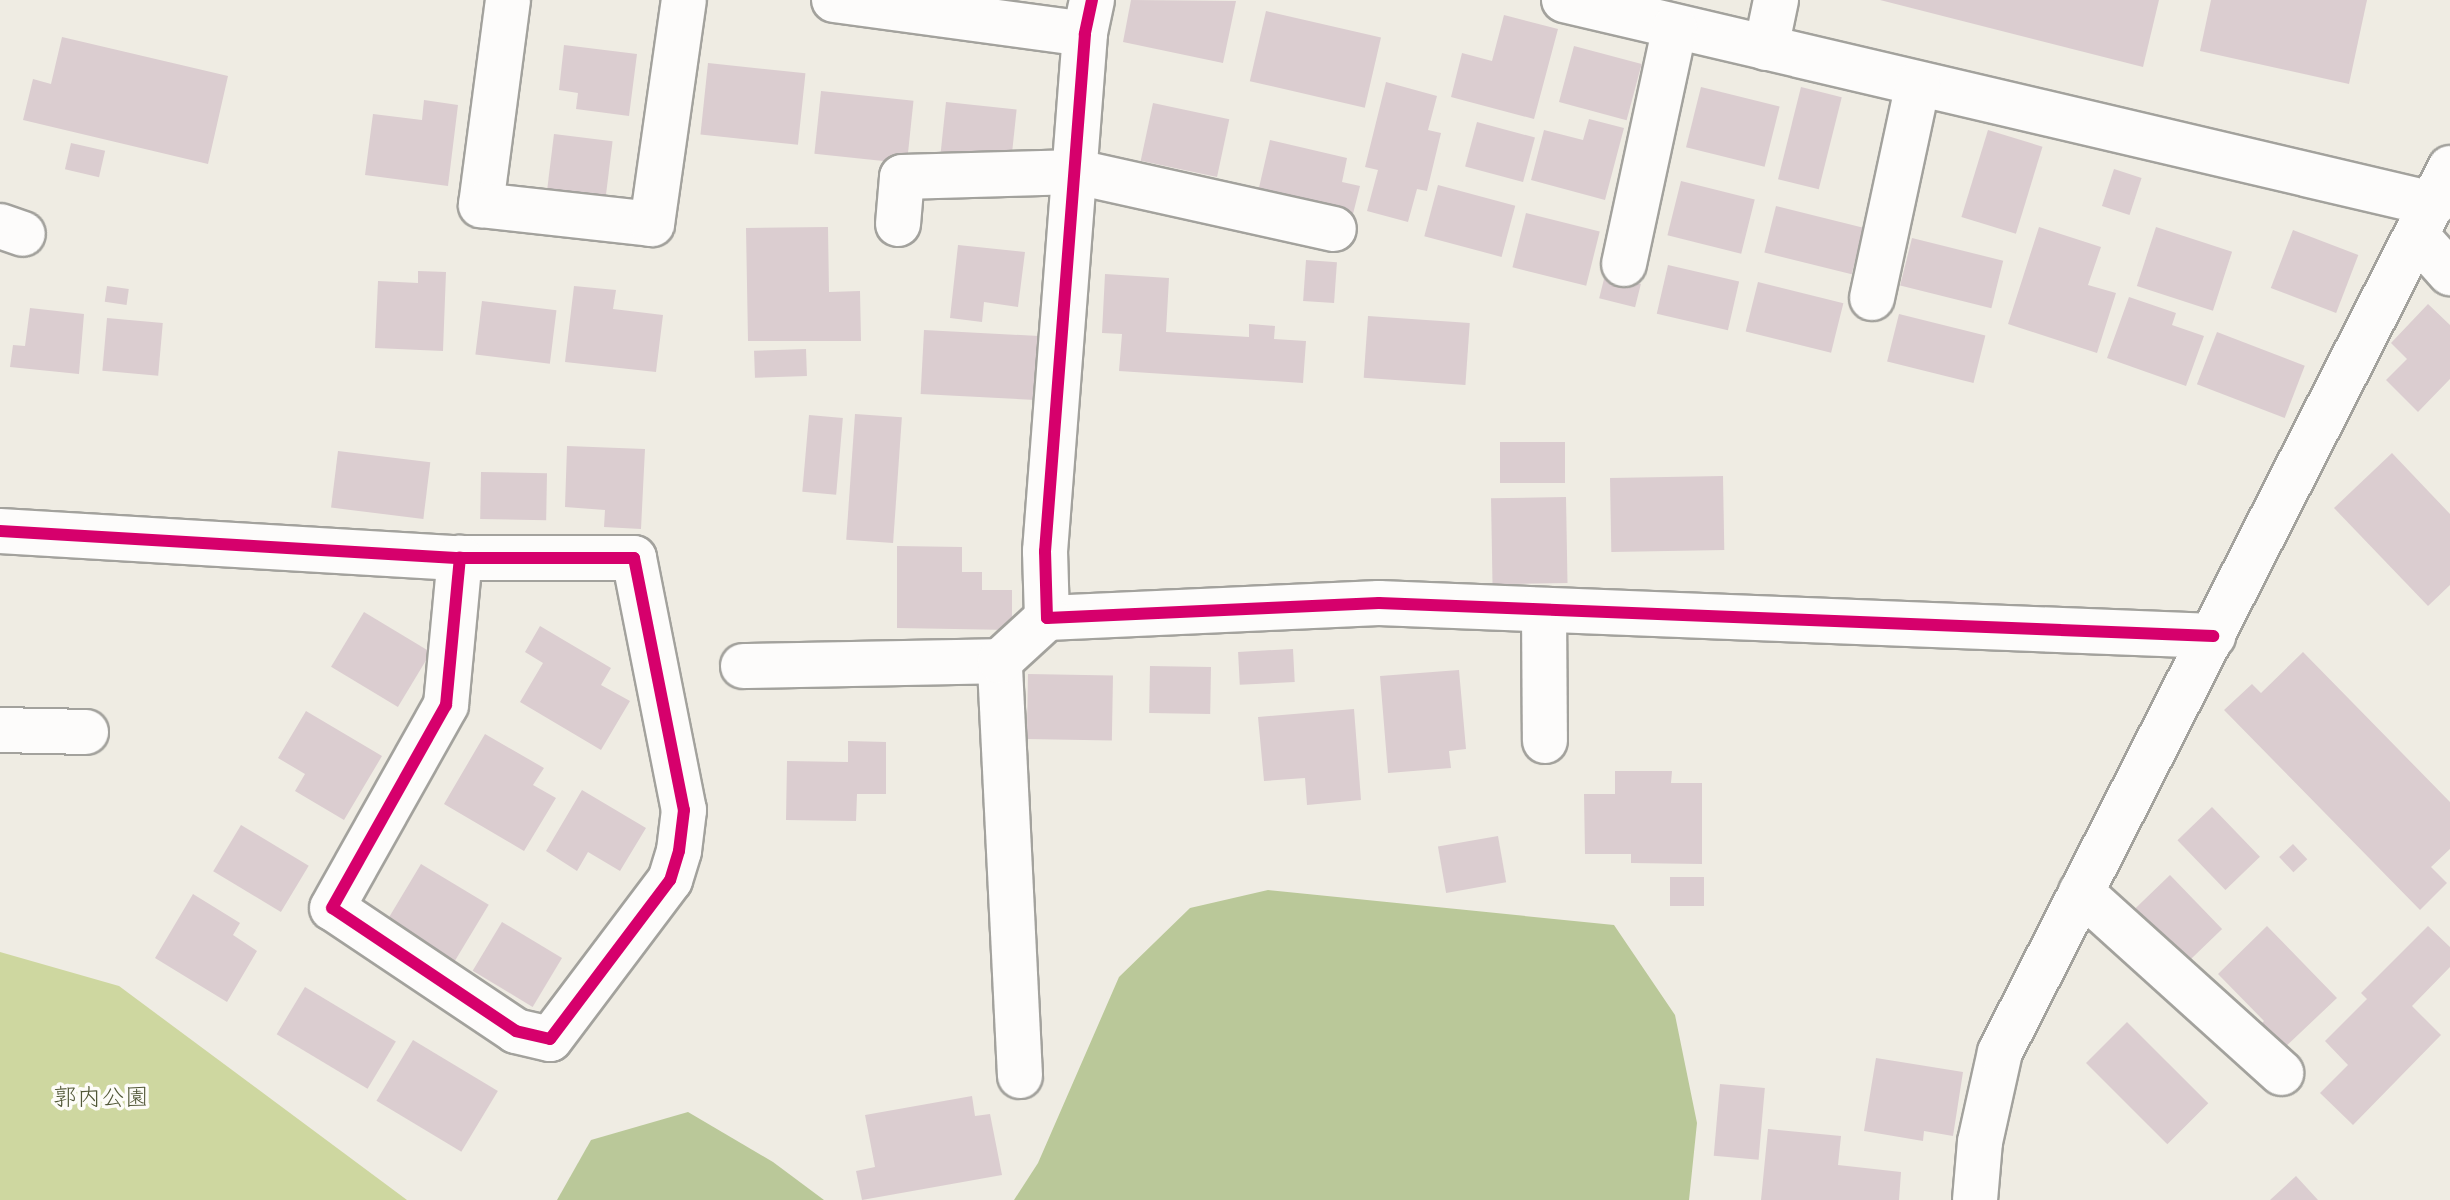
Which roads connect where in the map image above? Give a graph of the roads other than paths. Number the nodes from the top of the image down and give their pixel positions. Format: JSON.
{"nodes":[{"id":1,"x":508,"y":0,"type":"edge"},
{"id":2,"x":684,"y":0,"type":"edge"},
{"id":3,"x":834,"y":0,"type":"edge"},
{"id":4,"x":1564,"y":0,"type":"edge"},
{"id":5,"x":1776,"y":0,"type":"edge"},
{"id":6,"x":1089,"y":17,"type":"edge"},
{"id":7,"x":1675,"y":27,"type":"junction"},
{"id":8,"x":1766,"y":48,"type":"junction"},
{"id":9,"x":1918,"y":84,"type":"junction"},
{"id":10,"x":1077,"y":172,"type":"junction"},
{"id":11,"x":2433,"y":203,"type":"edge"},
{"id":12,"x":898,"y":224,"type":"dead end"},
{"id":13,"x":1334,"y":229,"type":"dead end"},
{"id":14,"x":1624,"y":264,"type":"dead end"},
{"id":15,"x":2450,"y":273,"type":"edge"},
{"id":16,"x":1872,"y":298,"type":"dead end"},
{"id":17,"x":0,"y":531,"type":"edge"},
{"id":18,"x":460,"y":558,"type":"junction"},
{"id":19,"x":1544,"y":610,"type":"junction"},
{"id":20,"x":1047,"y":618,"type":"junction"},
{"id":21,"x":2213,"y":636,"type":"junction"},
{"id":22,"x":1000,"y":661,"type":"junction"},
{"id":23,"x":743,"y":666,"type":"dead end"},
{"id":24,"x":0,"y":730,"type":"edge"},
{"id":25,"x":86,"y":732,"type":"dead end"},
{"id":26,"x":1545,"y":741,"type":"dead end"},
{"id":27,"x":2081,"y":892,"type":"junction"},
{"id":28,"x":2281,"y":1073,"type":"dead end"},
{"id":29,"x":1020,"y":1076,"type":"dead end"},
{"id":30,"x":1975,"y":1200,"type":"edge"}],
"edges":[{"from":1,"to":2,"type":"street"},
{"from":3,"to":6,"type":"street"},
{"from":4,"to":7,"type":"street"},
{"from":5,"to":8,"type":"street"},
{"from":6,"to":10,"type":"street"},
{"from":7,"to":8,"type":"street"},
{"from":7,"to":14,"type":"street"},
{"from":8,"to":9,"type":"street"},
{"from":9,"to":11,"type":"street"},
{"from":9,"to":16,"type":"street"},
{"from":10,"to":12,"type":"street"},
{"from":10,"to":13,"type":"street"},
{"from":10,"to":20,"type":"street"},
{"from":11,"to":15,"type":"street"},
{"from":11,"to":21,"type":"street"},
{"from":17,"to":18,"type":"street"},
{"from":18,"to":18,"type":"street"},
{"from":19,"to":20,"type":"street"},
{"from":19,"to":21,"type":"street"},
{"from":19,"to":26,"type":"street"},
{"from":20,"to":22,"type":"street"},
{"from":21,"to":27,"type":"street"},
{"from":22,"to":23,"type":"street"},
{"from":22,"to":29,"type":"street"},
{"from":24,"to":25,"type":"street"},
{"from":27,"to":28,"type":"street"},
{"from":27,"to":30,"type":"street"}]}
